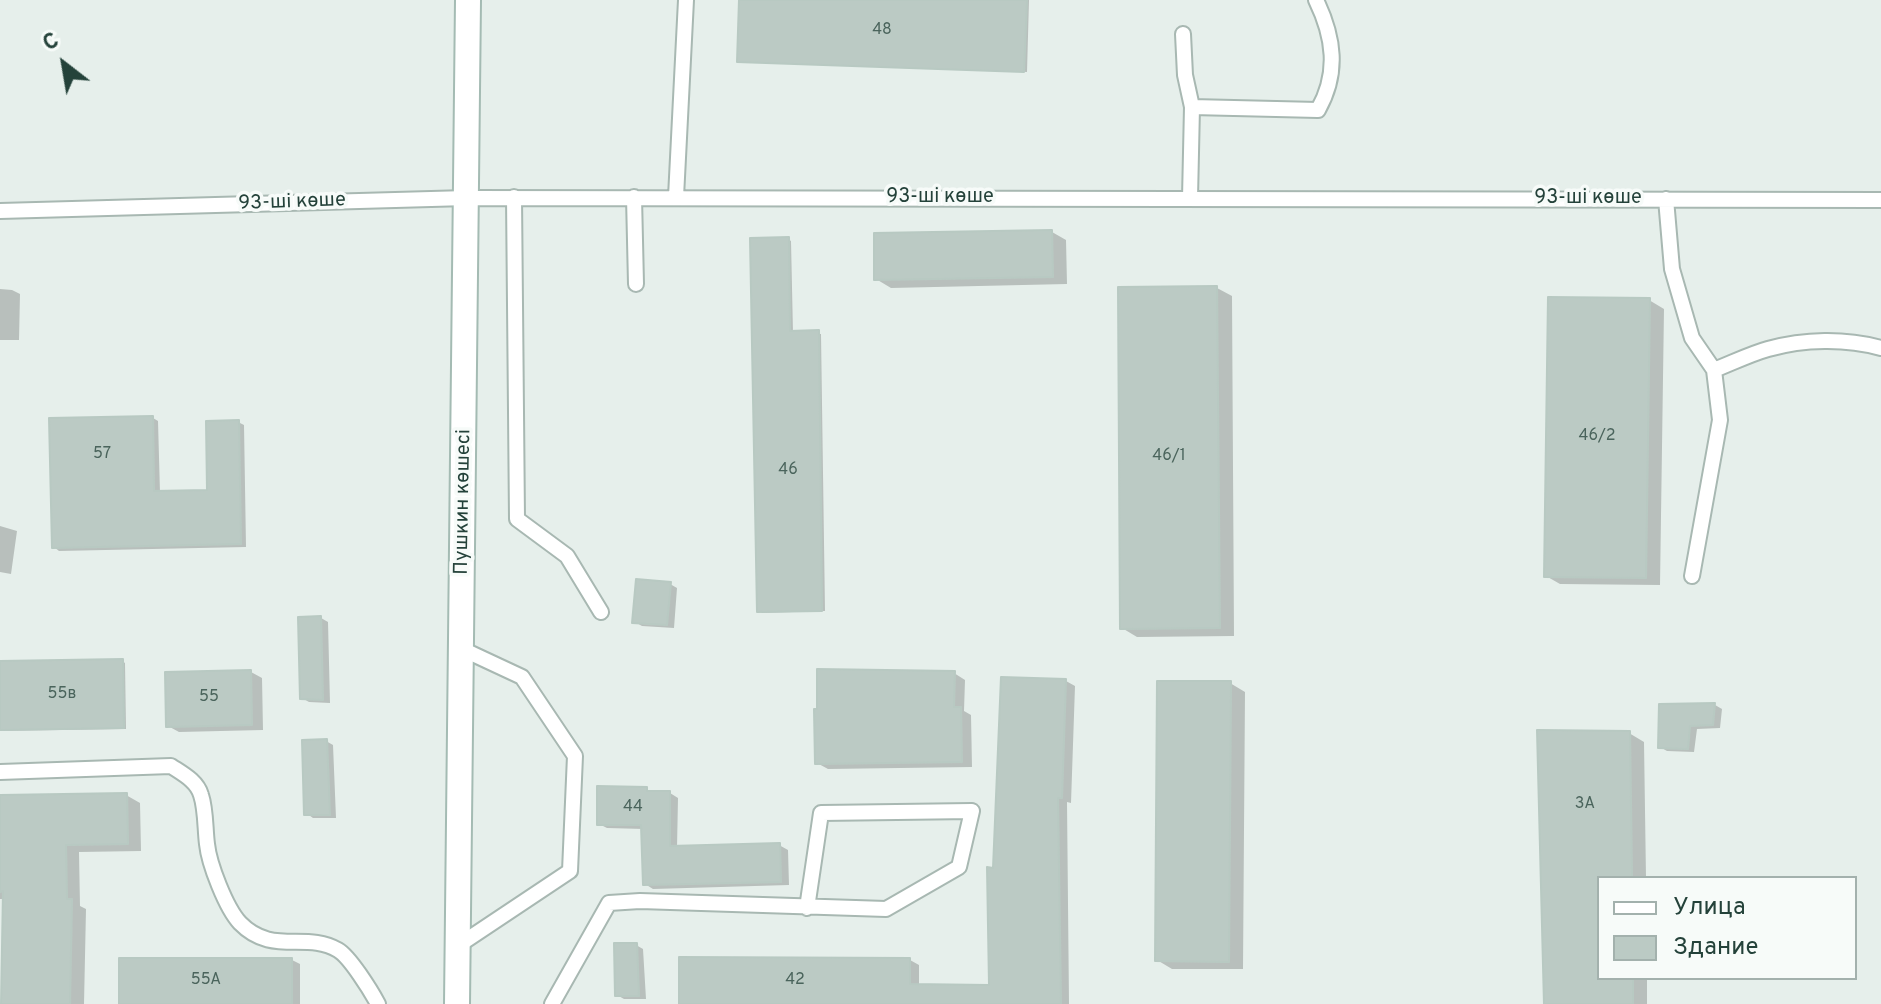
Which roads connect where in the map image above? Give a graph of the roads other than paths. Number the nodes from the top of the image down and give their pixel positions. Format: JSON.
{"nodes":[{"id":1,"x":468,"y":0,"type":"edge"},
{"id":2,"x":686,"y":0,"type":"edge"},
{"id":3,"x":1316,"y":0,"type":"edge"},
{"id":4,"x":1183,"y":34,"type":"dead end"},
{"id":5,"x":1192,"y":107,"type":"junction"},
{"id":6,"x":514,"y":197,"type":"junction"},
{"id":7,"x":634,"y":197,"type":"junction"},
{"id":8,"x":676,"y":197,"type":"junction"},
{"id":9,"x":467,"y":198,"type":"junction"},
{"id":10,"x":1190,"y":198,"type":"junction"},
{"id":11,"x":1666,"y":199,"type":"junction"},
{"id":12,"x":1881,"y":200,"type":"edge"},
{"id":13,"x":0,"y":211,"type":"edge"},
{"id":14,"x":636,"y":284,"type":"dead end"},
{"id":15,"x":1881,"y":348,"type":"edge"},
{"id":16,"x":1714,"y":370,"type":"junction"},
{"id":17,"x":1692,"y":576,"type":"dead end"},
{"id":18,"x":601,"y":612,"type":"dead end"},
{"id":19,"x":462,"y":649,"type":"junction"},
{"id":20,"x":0,"y":772,"type":"edge"},
{"id":21,"x":807,"y":908,"type":"junction"},
{"id":22,"x":459,"y":945,"type":"junction"},
{"id":23,"x":378,"y":1004,"type":"edge"},
{"id":24,"x":457,"y":1004,"type":"edge"},
{"id":25,"x":552,"y":1004,"type":"edge"}],
"edges":[{"from":1,"to":9,"type":"main road","name":"Пушкин көшесі"},
{"from":2,"to":8,"type":"lane"},
{"from":3,"to":5,"type":"lane"},
{"from":4,"to":5,"type":"lane"},
{"from":5,"to":10,"type":"lane"},
{"from":6,"to":7,"type":"lane","name":"93-ші көше"},
{"from":6,"to":9,"type":"lane","name":"93-ші көше"},
{"from":6,"to":18,"type":"lane"},
{"from":7,"to":8,"type":"lane","name":"93-ші көше"},
{"from":7,"to":14,"type":"lane"},
{"from":8,"to":10,"type":"lane","name":"93-ші көше"},
{"from":9,"to":13,"type":"lane","name":"93-ші көше"},
{"from":9,"to":19,"type":"main road","name":"Пушкин көшесі"},
{"from":10,"to":11,"type":"lane","name":"93-ші көше"},
{"from":11,"to":12,"type":"lane","name":"93-ші көше"},
{"from":11,"to":16,"type":"lane"},
{"from":15,"to":16,"type":"lane"},
{"from":16,"to":17,"type":"lane"},
{"from":19,"to":22,"type":"main road","name":"Пушкин көшесі"},
{"from":19,"to":22,"type":"lane"},
{"from":20,"to":23,"type":"lane"},
{"from":21,"to":21,"type":"lane"},
{"from":21,"to":25,"type":"lane"},
{"from":22,"to":24,"type":"main road","name":"Пушкин көшесі"}]}
